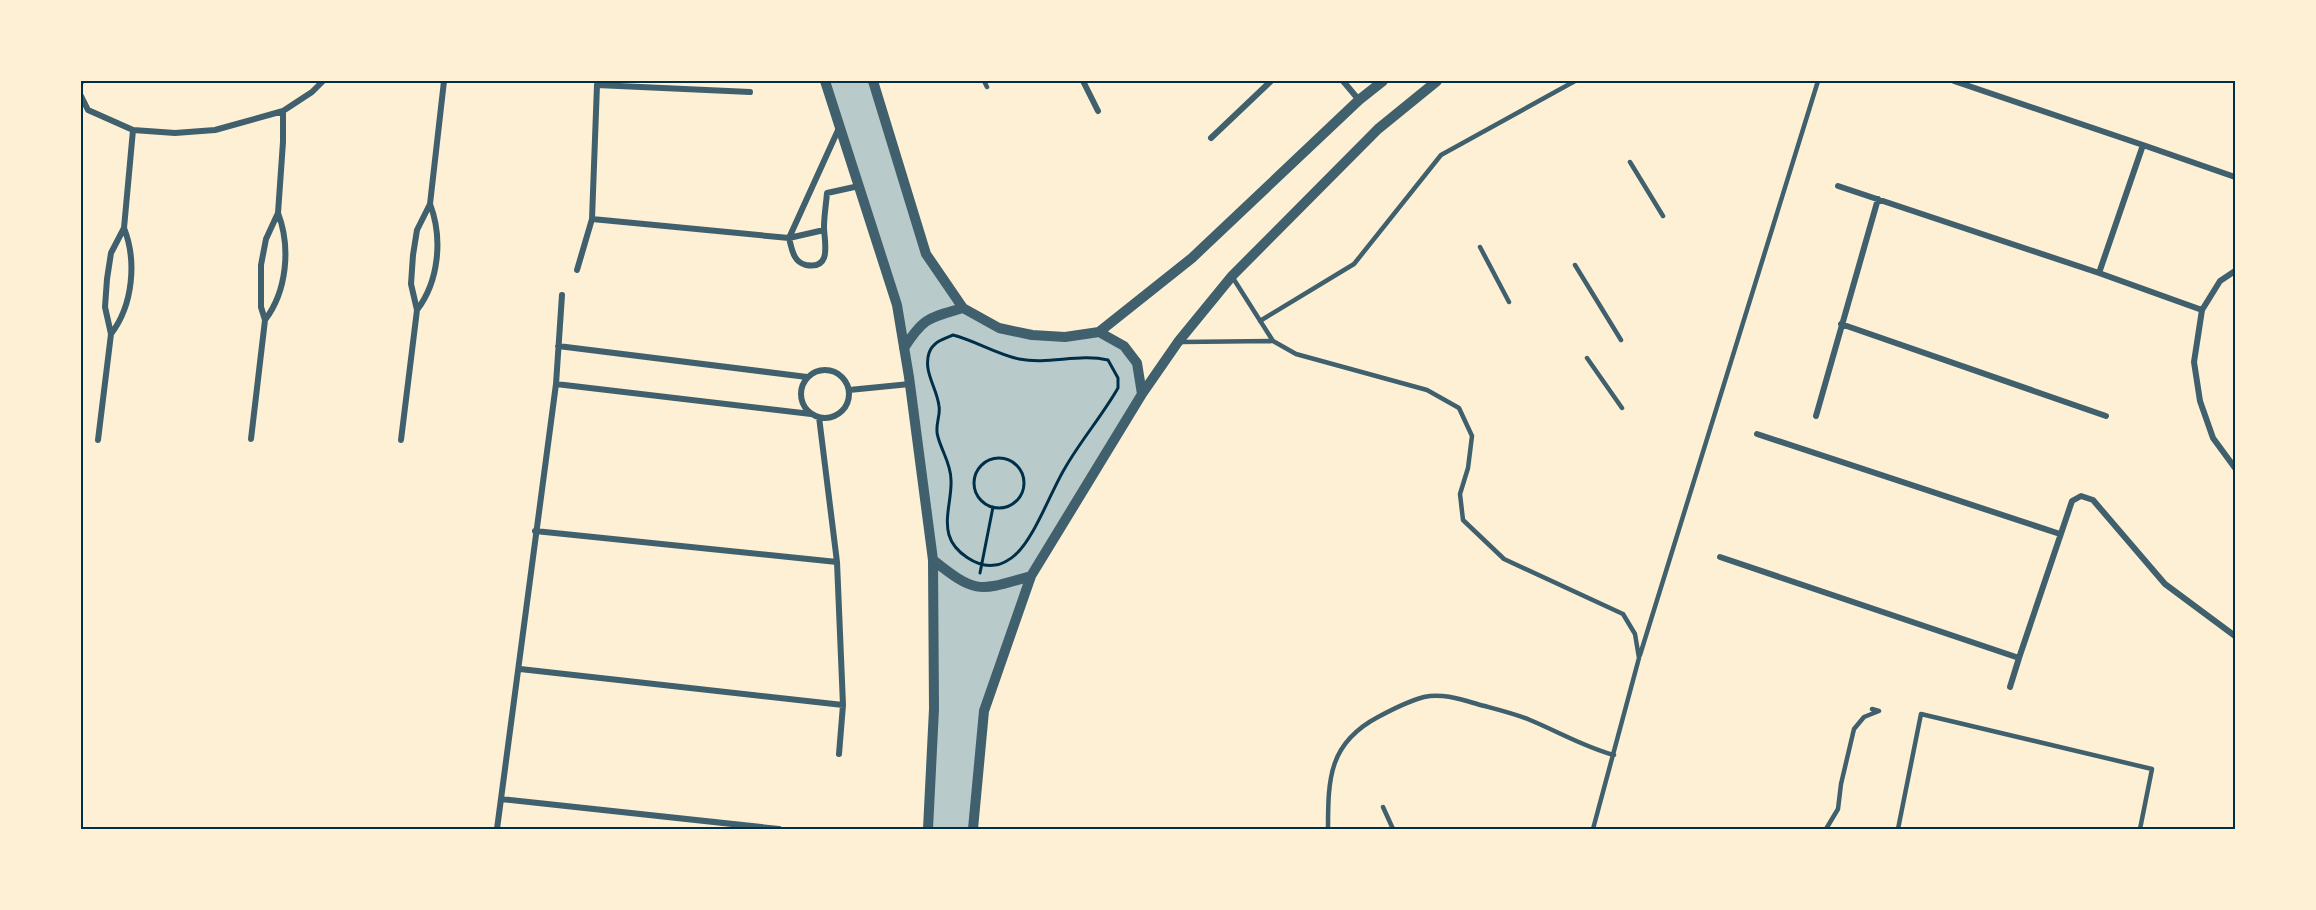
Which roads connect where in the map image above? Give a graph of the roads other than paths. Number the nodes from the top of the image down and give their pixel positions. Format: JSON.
{"nodes":[{"id":1,"x":323,"y":81,"type":"edge"},
{"id":2,"x":444,"y":81,"type":"edge"},
{"id":3,"x":825,"y":81,"type":"edge"},
{"id":4,"x":873,"y":81,"type":"edge"},
{"id":5,"x":1083,"y":81,"type":"edge"},
{"id":6,"x":1271,"y":81,"type":"edge"},
{"id":7,"x":1343,"y":81,"type":"edge"},
{"id":8,"x":1383,"y":81,"type":"edge"},
{"id":9,"x":1437,"y":81,"type":"edge"},
{"id":10,"x":1575,"y":81,"type":"edge"},
{"id":11,"x":1818,"y":81,"type":"edge"},
{"id":12,"x":1954,"y":81,"type":"edge"},
{"id":13,"x":750,"y":92,"type":"dead end"},
{"id":14,"x":81,"y":96,"type":"edge"},
{"id":15,"x":1359,"y":100,"type":"junction"},
{"id":16,"x":84,"y":111,"type":"edge"},
{"id":17,"x":283,"y":111,"type":"junction"},
{"id":18,"x":1098,"y":111,"type":"dead end"},
{"id":19,"x":840,"y":126,"type":"junction"},
{"id":20,"x":133,"y":130,"type":"junction"},
{"id":21,"x":1211,"y":138,"type":"dead end"},
{"id":22,"x":2143,"y":145,"type":"junction"},
{"id":23,"x":1630,"y":162,"type":"dead end"},
{"id":24,"x":2235,"y":177,"type":"edge"},
{"id":25,"x":860,"y":186,"type":"junction"},
{"id":26,"x":1838,"y":186,"type":"dead end"},
{"id":27,"x":810,"y":192,"type":"junction"},
{"id":28,"x":827,"y":193,"type":"junction"},
{"id":29,"x":1878,"y":199,"type":"junction"},
{"id":30,"x":430,"y":204,"type":"junction"},
{"id":31,"x":278,"y":213,"type":"junction"},
{"id":32,"x":1663,"y":216,"type":"dead end"},
{"id":33,"x":592,"y":219,"type":"junction"},
{"id":34,"x":124,"y":228,"type":"junction"},
{"id":35,"x":824,"y":230,"type":"junction"},
{"id":36,"x":789,"y":238,"type":"junction"},
{"id":37,"x":1480,"y":247,"type":"dead end"},
{"id":38,"x":1575,"y":265,"type":"dead end"},
{"id":39,"x":578,"y":270,"type":"dead end"},
{"id":40,"x":2235,"y":271,"type":"edge"},
{"id":41,"x":2099,"y":273,"type":"junction"},
{"id":42,"x":1232,"y":276,"type":"junction"},
{"id":43,"x":562,"y":295,"type":"dead end"},
{"id":44,"x":1509,"y":302,"type":"dead end"},
{"id":45,"x":963,"y":308,"type":"junction"},
{"id":46,"x":417,"y":310,"type":"junction"},
{"id":47,"x":2202,"y":310,"type":"junction"},
{"id":48,"x":265,"y":320,"type":"junction"},
{"id":49,"x":1260,"y":321,"type":"junction"},
{"id":50,"x":1841,"y":324,"type":"junction"},
{"id":51,"x":1099,"y":333,"type":"junction"},
{"id":52,"x":111,"y":334,"type":"junction"},
{"id":53,"x":1621,"y":340,"type":"dead end"},
{"id":54,"x":1273,"y":341,"type":"junction"},
{"id":55,"x":1178,"y":342,"type":"junction"},
{"id":56,"x":558,"y":346,"type":"junction"},
{"id":57,"x":904,"y":348,"type":"junction"},
{"id":58,"x":1587,"y":358,"type":"dead end"},
{"id":59,"x":807,"y":377,"type":"junction"},
{"id":60,"x":556,"y":384,"type":"junction"},
{"id":61,"x":910,"y":384,"type":"junction"},
{"id":62,"x":849,"y":390,"type":"junction"},
{"id":63,"x":1142,"y":394,"type":"junction"},
{"id":64,"x":1622,"y":408,"type":"dead end"},
{"id":65,"x":811,"y":414,"type":"junction"},
{"id":66,"x":1816,"y":416,"type":"dead end"},
{"id":67,"x":2106,"y":416,"type":"dead end"},
{"id":68,"x":819,"y":417,"type":"junction"},
{"id":69,"x":1756,"y":434,"type":"dead end"},
{"id":70,"x":251,"y":439,"type":"dead end"},
{"id":71,"x":98,"y":440,"type":"dead end"},
{"id":72,"x":401,"y":440,"type":"dead end"},
{"id":73,"x":2235,"y":468,"type":"edge"},
{"id":74,"x":535,"y":531,"type":"junction"},
{"id":75,"x":2060,"y":534,"type":"junction"},
{"id":76,"x":1720,"y":558,"type":"dead end"},
{"id":77,"x":933,"y":560,"type":"junction"},
{"id":78,"x":837,"y":562,"type":"junction"},
{"id":79,"x":1032,"y":576,"type":"junction"},
{"id":80,"x":2235,"y":636,"type":"edge"},
{"id":81,"x":1639,"y":658,"type":"junction"},
{"id":82,"x":2019,"y":658,"type":"junction"},
{"id":83,"x":520,"y":669,"type":"junction"},
{"id":84,"x":2010,"y":687,"type":"dead end"},
{"id":85,"x":843,"y":705,"type":"junction"},
{"id":86,"x":1872,"y":709,"type":"dead end"},
{"id":87,"x":839,"y":754,"type":"dead end"},
{"id":88,"x":1614,"y":755,"type":"junction"},
{"id":89,"x":501,"y":799,"type":"junction"},
{"id":90,"x":1383,"y":807,"type":"dead end"},
{"id":91,"x":498,"y":829,"type":"edge"},
{"id":92,"x":779,"y":829,"type":"edge"},
{"id":93,"x":928,"y":829,"type":"edge"},
{"id":94,"x":973,"y":829,"type":"edge"},
{"id":95,"x":1328,"y":829,"type":"edge"},
{"id":96,"x":1393,"y":829,"type":"edge"},
{"id":97,"x":1593,"y":829,"type":"edge"},
{"id":98,"x":1826,"y":829,"type":"edge"},
{"id":99,"x":1898,"y":829,"type":"edge"},
{"id":100,"x":2140,"y":829,"type":"edge"}],
"edges":[{"from":1,"to":17,"type":"street"},
{"from":2,"to":30,"type":"street"},
{"from":3,"to":19,"type":"street"},
{"from":4,"to":45,"type":"street"},
{"from":5,"to":18,"type":"street"},
{"from":6,"to":21,"type":"street"},
{"from":7,"to":15,"type":"street"},
{"from":8,"to":15,"type":"street"},
{"from":9,"to":42,"type":"street"},
{"from":10,"to":49,"type":"lane"},
{"from":11,"to":81,"type":"lane"},
{"from":12,"to":22,"type":"street"},
{"from":13,"to":33,"type":"street"},
{"from":14,"to":16,"type":"street"},
{"from":15,"to":51,"type":"street"},
{"from":16,"to":20,"type":"street"},
{"from":17,"to":20,"type":"street"},
{"from":17,"to":31,"type":"street"},
{"from":19,"to":25,"type":"street"},
{"from":19,"to":27,"type":"street"},
{"from":20,"to":34,"type":"street"},
{"from":22,"to":24,"type":"street"},
{"from":22,"to":41,"type":"street"},
{"from":23,"to":32,"type":"lane"},
{"from":25,"to":28,"type":"street"},
{"from":25,"to":57,"type":"street"},
{"from":26,"to":29,"type":"street"},
{"from":27,"to":28,"type":"street"},
{"from":27,"to":36,"type":"street"},
{"from":28,"to":35,"type":"street"},
{"from":29,"to":41,"type":"street"},
{"from":29,"to":50,"type":"street"},
{"from":30,"to":46,"type":"street"},
{"from":30,"to":46,"type":"street"},
{"from":31,"to":48,"type":"street"},
{"from":31,"to":48,"type":"street"},
{"from":33,"to":36,"type":"street"},
{"from":33,"to":39,"type":"street"},
{"from":34,"to":52,"type":"street"},
{"from":34,"to":52,"type":"street"},
{"from":35,"to":36,"type":"street"},
{"from":35,"to":36,"type":"street"},
{"from":37,"to":44,"type":"lane"},
{"from":38,"to":53,"type":"lane"},
{"from":40,"to":47,"type":"street"},
{"from":41,"to":47,"type":"street"},
{"from":42,"to":49,"type":"lane"},
{"from":42,"to":55,"type":"street"},
{"from":43,"to":56,"type":"street"},
{"from":45,"to":51,"type":"street"},
{"from":45,"to":57,"type":"street"},
{"from":46,"to":72,"type":"street"},
{"from":47,"to":73,"type":"street"},
{"from":48,"to":70,"type":"street"},
{"from":49,"to":54,"type":"lane"},
{"from":50,"to":66,"type":"street"},
{"from":50,"to":67,"type":"street"},
{"from":51,"to":63,"type":"street"},
{"from":52,"to":71,"type":"street"},
{"from":54,"to":55,"type":"lane"},
{"from":54,"to":81,"type":"lane"},
{"from":55,"to":63,"type":"street"},
{"from":56,"to":59,"type":"street"},
{"from":56,"to":60,"type":"street"},
{"from":57,"to":61,"type":"street"},
{"from":58,"to":64,"type":"lane"},
{"from":59,"to":62,"type":"street"},
{"from":59,"to":65,"type":"street"},
{"from":60,"to":65,"type":"street"},
{"from":60,"to":74,"type":"street"},
{"from":61,"to":62,"type":"street"},
{"from":61,"to":77,"type":"street"},
{"from":62,"to":68,"type":"street"},
{"from":63,"to":79,"type":"street"},
{"from":65,"to":68,"type":"street"},
{"from":68,"to":78,"type":"street"},
{"from":69,"to":75,"type":"street"},
{"from":74,"to":78,"type":"street"},
{"from":74,"to":83,"type":"street"},
{"from":75,"to":80,"type":"street"},
{"from":75,"to":82,"type":"street"},
{"from":76,"to":82,"type":"street"},
{"from":77,"to":79,"type":"street"},
{"from":77,"to":93,"type":"street"},
{"from":78,"to":85,"type":"street"},
{"from":79,"to":94,"type":"street"},
{"from":81,"to":88,"type":"lane"},
{"from":82,"to":84,"type":"street"},
{"from":83,"to":85,"type":"street"},
{"from":83,"to":89,"type":"street"},
{"from":85,"to":87,"type":"street"},
{"from":86,"to":98,"type":"lane"},
{"from":88,"to":95,"type":"lane"},
{"from":88,"to":97,"type":"lane"},
{"from":89,"to":91,"type":"street"},
{"from":89,"to":92,"type":"street"},
{"from":90,"to":96,"type":"lane"},
{"from":99,"to":100,"type":"lane"}]}
